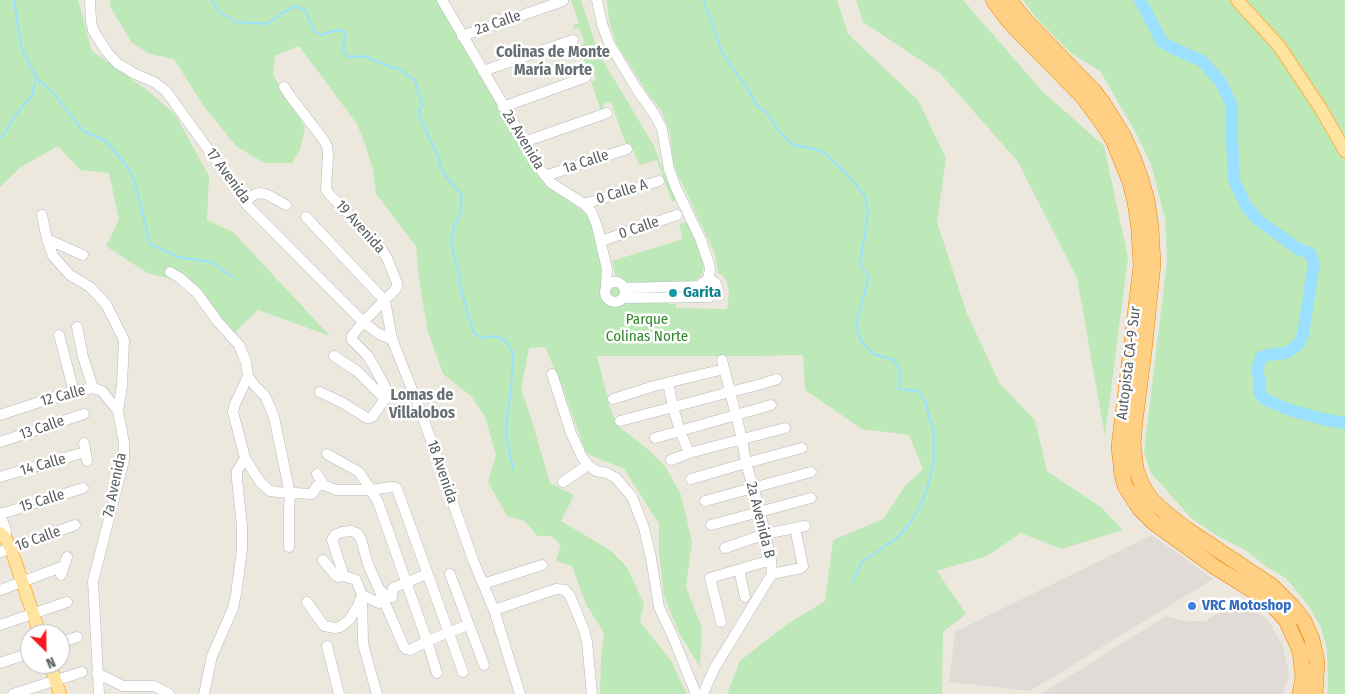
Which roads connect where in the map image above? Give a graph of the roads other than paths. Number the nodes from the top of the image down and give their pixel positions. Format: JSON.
{"nodes":[{"id":1,"x":90,"y":0,"type":"edge"},
{"id":2,"x":444,"y":0,"type":"edge"},
{"id":3,"x":597,"y":0,"type":"edge"},
{"id":4,"x":994,"y":0,"type":"edge"},
{"id":5,"x":1009,"y":0,"type":"edge"},
{"id":6,"x":1236,"y":0,"type":"edge"},
{"id":7,"x":562,"y":2,"type":"dead end"},
{"id":8,"x":462,"y":36,"type":"junction"},
{"id":9,"x":573,"y":40,"type":"dead end"},
{"id":10,"x":483,"y":71,"type":"junction"},
{"id":11,"x":586,"y":77,"type":"dead end"},
{"id":12,"x":284,"y":87,"type":"dead end"},
{"id":13,"x":503,"y":107,"type":"junction"},
{"id":14,"x":607,"y":113,"type":"dead end"},
{"id":15,"x":524,"y":142,"type":"junction"},
{"id":16,"x":627,"y":149,"type":"dead end"},
{"id":17,"x":1345,"y":151,"type":"edge"},
{"id":18,"x":545,"y":176,"type":"junction"},
{"id":19,"x":659,"y":181,"type":"dead end"},
{"id":20,"x":246,"y":204,"type":"junction"},
{"id":21,"x":286,"y":204,"type":"dead end"},
{"id":22,"x":584,"y":204,"type":"junction"},
{"id":23,"x":42,"y":215,"type":"dead end"},
{"id":24,"x":677,"y":215,"type":"dead end"},
{"id":25,"x":306,"y":217,"type":"dead end"},
{"id":26,"x":47,"y":239,"type":"junction"},
{"id":27,"x":601,"y":241,"type":"junction"},
{"id":28,"x":83,"y":256,"type":"dead end"},
{"id":29,"x":607,"y":269,"type":"junction"},
{"id":30,"x":170,"y":272,"type":"dead end"},
{"id":31,"x":705,"y":283,"type":"junction"},
{"id":32,"x":606,"y":286,"type":"junction"},
{"id":33,"x":622,"y":289,"type":"junction"},
{"id":34,"x":681,"y":292,"type":"junction"},
{"id":35,"x":710,"y":297,"type":"junction"},
{"id":36,"x":385,"y":301,"type":"junction"},
{"id":37,"x":363,"y":322,"type":"junction"},
{"id":38,"x":77,"y":327,"type":"dead end"},
{"id":39,"x":59,"y":335,"type":"dead end"},
{"id":40,"x":392,"y":339,"type":"junction"},
{"id":41,"x":334,"y":356,"type":"dead end"},
{"id":42,"x":370,"y":359,"type":"junction"},
{"id":43,"x":357,"y":371,"type":"junction"},
{"id":44,"x":552,"y":374,"type":"dead end"},
{"id":45,"x":248,"y":376,"type":"junction"},
{"id":46,"x":777,"y":379,"type":"dead end"},
{"id":47,"x":668,"y":382,"type":"junction"},
{"id":48,"x":93,"y":388,"type":"junction"},
{"id":49,"x":74,"y":392,"type":"junction"},
{"id":50,"x":320,"y":392,"type":"dead end"},
{"id":51,"x":730,"y":392,"type":"junction"},
{"id":52,"x":385,"y":399,"type":"junction"},
{"id":53,"x":613,"y":399,"type":"dead end"},
{"id":54,"x":771,"y":405,"type":"dead end"},
{"id":55,"x":672,"y":407,"type":"junction"},
{"id":56,"x":118,"y":411,"type":"junction"},
{"id":57,"x":84,"y":414,"type":"dead end"},
{"id":58,"x":736,"y":414,"type":"junction"},
{"id":59,"x":0,"y":415,"type":"edge"},
{"id":60,"x":620,"y":421,"type":"dead end"},
{"id":61,"x":785,"y":428,"type":"dead end"},
{"id":62,"x":680,"y":431,"type":"junction"},
{"id":63,"x":655,"y":438,"type":"dead end"},
{"id":64,"x":742,"y":439,"type":"junction"},
{"id":65,"x":0,"y":442,"type":"edge"},
{"id":66,"x":802,"y":448,"type":"dead end"},
{"id":67,"x":85,"y":452,"type":"dead end"},
{"id":68,"x":689,"y":453,"type":"junction"},
{"id":69,"x":327,"y":454,"type":"dead end"},
{"id":70,"x":245,"y":458,"type":"junction"},
{"id":71,"x":671,"y":460,"type":"dead end"},
{"id":72,"x":746,"y":463,"type":"junction"},
{"id":73,"x":588,"y":465,"type":"junction"},
{"id":74,"x":811,"y":472,"type":"dead end"},
{"id":75,"x":317,"y":474,"type":"dead end"},
{"id":76,"x":0,"y":477,"type":"edge"},
{"id":77,"x":691,"y":480,"type":"dead end"},
{"id":78,"x":563,"y":482,"type":"dead end"},
{"id":79,"x":324,"y":485,"type":"junction"},
{"id":80,"x":752,"y":488,"type":"junction"},
{"id":81,"x":371,"y":490,"type":"junction"},
{"id":82,"x":290,"y":494,"type":"junction"},
{"id":83,"x":78,"y":498,"type":"dead end"},
{"id":84,"x":811,"y":498,"type":"dead end"},
{"id":85,"x":705,"y":501,"type":"dead end"},
{"id":86,"x":760,"y":511,"type":"junction"},
{"id":87,"x":0,"y":513,"type":"edge"},
{"id":88,"x":74,"y":524,"type":"dead end"},
{"id":89,"x":711,"y":525,"type":"dead end"},
{"id":90,"x":765,"y":534,"type":"junction"},
{"id":91,"x":4,"y":543,"type":"edge"},
{"id":92,"x":289,"y":548,"type":"dead end"},
{"id":93,"x":725,"y":548,"type":"dead end"},
{"id":94,"x":323,"y":560,"type":"dead end"},
{"id":95,"x":771,"y":560,"type":"junction"},
{"id":96,"x":542,"y":565,"type":"dead end"},
{"id":97,"x":64,"y":566,"type":"dead end"},
{"id":98,"x":739,"y":570,"type":"junction"},
{"id":99,"x":427,"y":574,"type":"junction"},
{"id":100,"x":450,"y":574,"type":"dead end"},
{"id":101,"x":772,"y":574,"type":"junction"},
{"id":102,"x":344,"y":576,"type":"junction"},
{"id":103,"x":22,"y":582,"type":"junction"},
{"id":104,"x":406,"y":582,"type":"junction"},
{"id":105,"x":483,"y":584,"type":"junction"},
{"id":106,"x":0,"y":590,"type":"edge"},
{"id":107,"x":380,"y":590,"type":"junction"},
{"id":108,"x":362,"y":595,"type":"junction"},
{"id":109,"x":745,"y":598,"type":"dead end"},
{"id":110,"x":68,"y":602,"type":"dead end"},
{"id":111,"x":306,"y":602,"type":"dead end"},
{"id":112,"x":494,"y":610,"type":"junction"},
{"id":113,"x":33,"y":614,"type":"junction"},
{"id":114,"x":721,"y":622,"type":"dead end"},
{"id":115,"x":36,"y":624,"type":"edge"},
{"id":116,"x":0,"y":625,"type":"edge"},
{"id":117,"x":468,"y":625,"type":"junction"},
{"id":118,"x":449,"y":632,"type":"junction"},
{"id":119,"x":77,"y":637,"type":"dead end"},
{"id":120,"x":70,"y":639,"type":"edge"},
{"id":121,"x":427,"y":641,"type":"junction"},
{"id":122,"x":327,"y":646,"type":"dead end"},
{"id":123,"x":20,"y":656,"type":"edge"},
{"id":124,"x":0,"y":662,"type":"edge"},
{"id":125,"x":484,"y":665,"type":"dead end"},
{"id":126,"x":82,"y":672,"type":"dead end"},
{"id":127,"x":463,"y":672,"type":"dead end"},
{"id":128,"x":97,"y":673,"type":"junction"},
{"id":129,"x":437,"y":673,"type":"dead end"},
{"id":130,"x":54,"y":674,"type":"edge"},
{"id":131,"x":56,"y":680,"type":"junction"},
{"id":132,"x":13,"y":694,"type":"edge"},
{"id":133,"x":60,"y":694,"type":"edge"},
{"id":134,"x":99,"y":694,"type":"edge"},
{"id":135,"x":169,"y":694,"type":"edge"},
{"id":136,"x":204,"y":694,"type":"edge"},
{"id":137,"x":339,"y":694,"type":"edge"},
{"id":138,"x":377,"y":694,"type":"edge"},
{"id":139,"x":520,"y":694,"type":"edge"},
{"id":140,"x":592,"y":694,"type":"edge"},
{"id":141,"x":696,"y":694,"type":"edge"},
{"id":142,"x":703,"y":694,"type":"edge"},
{"id":143,"x":1300,"y":694,"type":"edge"},
{"id":144,"x":1315,"y":694,"type":"edge"}],
"edges":[{"from":1,"to":20,"type":"street","name":"17 Avenida"},
{"from":2,"to":8,"type":"street","name":"2a Avenida"},
{"from":3,"to":31,"type":"street"},
{"from":4,"to":143,"type":"highway","name":"Autopista CA-9 Sur"},
{"from":5,"to":144,"type":"highway","name":"Autopista CA-9 Sur"},
{"from":6,"to":17,"type":"main road"},
{"from":7,"to":8,"type":"street","name":"2a Calle"},
{"from":8,"to":10,"type":"street","name":"2a Avenida"},
{"from":9,"to":10,"type":"street"},
{"from":10,"to":13,"type":"street","name":"2a Avenida"},
{"from":11,"to":13,"type":"street"},
{"from":12,"to":36,"type":"street","name":"19 Avenida"},
{"from":13,"to":15,"type":"street","name":"2a Avenida"},
{"from":14,"to":15,"type":"street"},
{"from":15,"to":18,"type":"street","name":"2a Avenida"},
{"from":16,"to":18,"type":"street","name":"1a Calle"},
{"from":18,"to":22,"type":"street","name":"2a Avenida"},
{"from":19,"to":22,"type":"street","name":"0 Calle A"},
{"from":20,"to":21,"type":"street"},
{"from":20,"to":37,"type":"street","name":"17 Avenida"},
{"from":22,"to":27,"type":"street","name":"2a Avenida"},
{"from":23,"to":26,"type":"street","name":"7a Avenida"},
{"from":24,"to":27,"type":"street","name":"0 Calle"},
{"from":25,"to":36,"type":"street"},
{"from":26,"to":28,"type":"street"},
{"from":26,"to":56,"type":"street","name":"7a Avenida"},
{"from":27,"to":29,"type":"street","name":"2a Avenida"},
{"from":29,"to":32,"type":"street","name":"2a Avenida"},
{"from":29,"to":33,"type":"street","name":"2a Avenida"},
{"from":30,"to":45,"type":"street"},
{"from":31,"to":34,"type":"street"},
{"from":31,"to":35,"type":"street"},
{"from":31,"to":35,"type":"street"},
{"from":32,"to":33,"type":"street"},
{"from":32,"to":33,"type":"street"},
{"from":33,"to":34,"type":"street"},
{"from":34,"to":35,"type":"street"},
{"from":36,"to":37,"type":"street"},
{"from":36,"to":40,"type":"street","name":"18 Avenida"},
{"from":37,"to":40,"type":"street","name":"17 Avenida"},
{"from":37,"to":42,"type":"street"},
{"from":38,"to":48,"type":"street"},
{"from":39,"to":49,"type":"street"},
{"from":40,"to":105,"type":"street","name":"18 Avenida"},
{"from":41,"to":43,"type":"street"},
{"from":42,"to":43,"type":"street"},
{"from":42,"to":52,"type":"street"},
{"from":43,"to":52,"type":"street"},
{"from":44,"to":73,"type":"street"},
{"from":45,"to":70,"type":"street"},
{"from":45,"to":82,"type":"street"},
{"from":46,"to":51,"type":"street"},
{"from":47,"to":51,"type":"street","name":"2a Avenida B"},
{"from":47,"to":53,"type":"street"},
{"from":47,"to":55,"type":"street"},
{"from":48,"to":49,"type":"street","name":"12 Calle"},
{"from":48,"to":56,"type":"street","name":"12 Calle"},
{"from":49,"to":59,"type":"street","name":"12 Calle"},
{"from":50,"to":52,"type":"street"},
{"from":51,"to":55,"type":"street"},
{"from":51,"to":58,"type":"street","name":"2a Avenida B"},
{"from":54,"to":58,"type":"street"},
{"from":55,"to":60,"type":"street"},
{"from":55,"to":62,"type":"street"},
{"from":56,"to":128,"type":"street","name":"7a Avenida"},
{"from":57,"to":65,"type":"street","name":"13 Calle"},
{"from":58,"to":62,"type":"street"},
{"from":58,"to":64,"type":"street","name":"2a Avenida B"},
{"from":61,"to":64,"type":"street"},
{"from":62,"to":63,"type":"street"},
{"from":62,"to":68,"type":"street"},
{"from":64,"to":68,"type":"street"},
{"from":64,"to":72,"type":"street","name":"2a Avenida B"},
{"from":66,"to":72,"type":"street"},
{"from":67,"to":76,"type":"street","name":"14 Calle"},
{"from":68,"to":71,"type":"street"},
{"from":69,"to":81,"type":"street"},
{"from":70,"to":82,"type":"street"},
{"from":70,"to":136,"type":"street"},
{"from":72,"to":77,"type":"street"},
{"from":72,"to":80,"type":"street","name":"2a Avenida B"},
{"from":73,"to":78,"type":"street"},
{"from":73,"to":141,"type":"street"},
{"from":74,"to":80,"type":"street"},
{"from":75,"to":79,"type":"street"},
{"from":79,"to":81,"type":"street"},
{"from":79,"to":82,"type":"street"},
{"from":80,"to":85,"type":"street"},
{"from":80,"to":86,"type":"street","name":"2a Avenida B"},
{"from":81,"to":99,"type":"street"},
{"from":81,"to":104,"type":"street"},
{"from":82,"to":92,"type":"street"},
{"from":83,"to":87,"type":"street","name":"15 Calle"},
{"from":84,"to":86,"type":"street"},
{"from":86,"to":89,"type":"street"},
{"from":86,"to":90,"type":"street","name":"2a Avenida B"},
{"from":87,"to":91,"type":"street"},
{"from":88,"to":91,"type":"street","name":"16 Calle"},
{"from":90,"to":93,"type":"street"},
{"from":90,"to":95,"type":"street","name":"2a Avenida B"},
{"from":90,"to":101,"type":"street"},
{"from":91,"to":103,"type":"main road"},
{"from":94,"to":102,"type":"street"},
{"from":95,"to":98,"type":"street"},
{"from":95,"to":101,"type":"street","name":"2a Avenida B"},
{"from":96,"to":105,"type":"street"},
{"from":97,"to":103,"type":"street"},
{"from":98,"to":109,"type":"street"},
{"from":98,"to":114,"type":"street"},
{"from":99,"to":104,"type":"street"},
{"from":99,"to":118,"type":"street"},
{"from":100,"to":117,"type":"street"},
{"from":101,"to":142,"type":"street","name":"2a Avenida B"},
{"from":102,"to":107,"type":"street"},
{"from":102,"to":108,"type":"street"},
{"from":103,"to":106,"type":"street"},
{"from":103,"to":113,"type":"main road"},
{"from":104,"to":107,"type":"street"},
{"from":104,"to":121,"type":"street"},
{"from":105,"to":112,"type":"street","name":"18 Avenida"},
{"from":107,"to":108,"type":"street"},
{"from":107,"to":121,"type":"street"},
{"from":108,"to":111,"type":"street"},
{"from":108,"to":138,"type":"street"},
{"from":110,"to":113,"type":"street"},
{"from":112,"to":139,"type":"street","name":"18 Avenida"},
{"from":112,"to":140,"type":"street"},
{"from":113,"to":115,"type":"main road"},
{"from":113,"to":116,"type":"street"},
{"from":117,"to":118,"type":"street"},
{"from":117,"to":125,"type":"street"},
{"from":118,"to":121,"type":"street"},
{"from":118,"to":127,"type":"street"},
{"from":119,"to":120,"type":"street"},
{"from":121,"to":129,"type":"street"},
{"from":122,"to":137,"type":"street"},
{"from":123,"to":124,"type":"street"},
{"from":126,"to":131,"type":"street"},
{"from":128,"to":134,"type":"street","name":"7a Avenida"},
{"from":128,"to":135,"type":"street"},
{"from":130,"to":131,"type":"main road"},
{"from":131,"to":132,"type":"street"},
{"from":131,"to":133,"type":"main road"}]}
